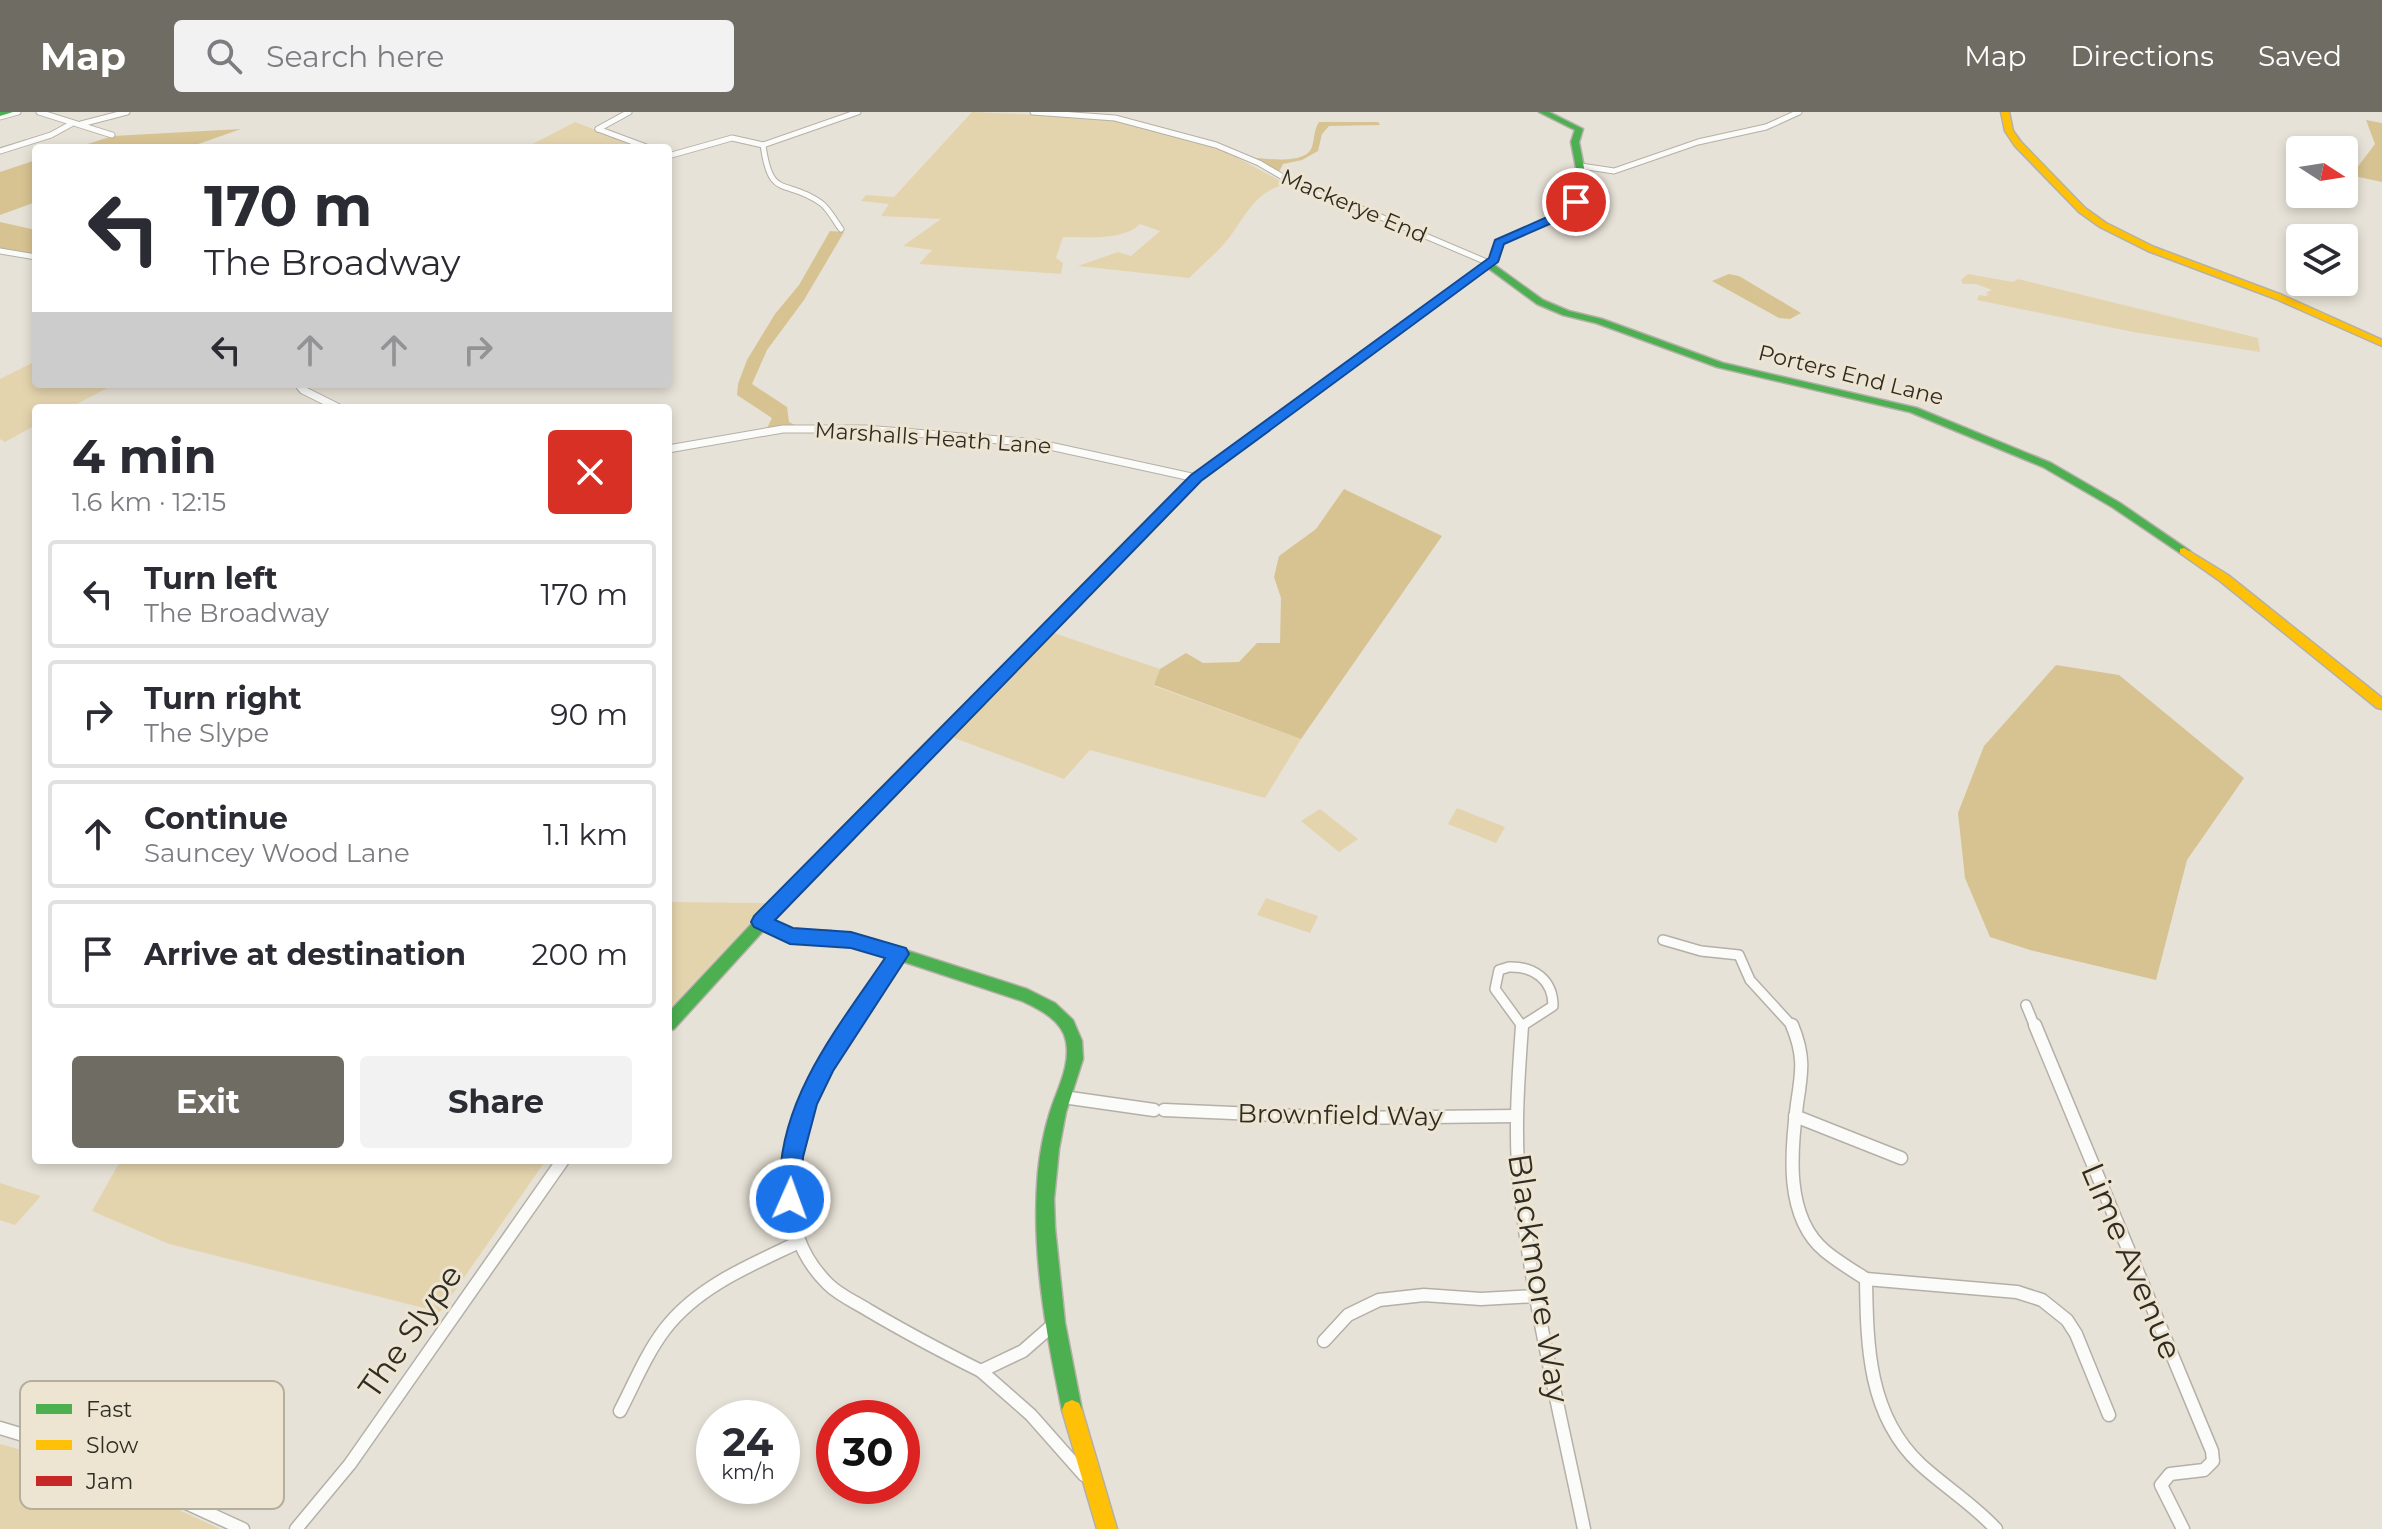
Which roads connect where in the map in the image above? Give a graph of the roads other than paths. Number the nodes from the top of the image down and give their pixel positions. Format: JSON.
{"nodes":[{"id":1,"x":9,"y":112,"type":"edge"},
{"id":2,"x":18,"y":112,"type":"edge"},
{"id":3,"x":39,"y":112,"type":"edge"},
{"id":4,"x":127,"y":112,"type":"edge"},
{"id":5,"x":629,"y":112,"type":"edge"},
{"id":6,"x":858,"y":112,"type":"edge"},
{"id":7,"x":1033,"y":112,"type":"edge"},
{"id":8,"x":1543,"y":112,"type":"edge"},
{"id":9,"x":1799,"y":112,"type":"edge"},
{"id":10,"x":2005,"y":112,"type":"edge"},
{"id":11,"x":0,"y":116,"type":"edge"},
{"id":12,"x":97,"y":122,"type":"junction"},
{"id":13,"x":72,"y":124,"type":"junction"},
{"id":14,"x":88,"y":129,"type":"junction"},
{"id":15,"x":56,"y":133,"type":"junction"},
{"id":16,"x":112,"y":135,"type":"dead end"},
{"id":17,"x":638,"y":144,"type":"edge"},
{"id":18,"x":763,"y":145,"type":"junction"},
{"id":19,"x":0,"y":151,"type":"edge"},
{"id":20,"x":672,"y":154,"type":"edge"},
{"id":21,"x":1581,"y":166,"type":"junction"},
{"id":22,"x":841,"y":229,"type":"dead end"},
{"id":23,"x":0,"y":251,"type":"edge"},
{"id":24,"x":32,"y":256,"type":"edge"},
{"id":25,"x":1492,"y":264,"type":"junction"},
{"id":26,"x":2382,"y":343,"type":"edge"},
{"id":27,"x":301,"y":388,"type":"edge"},
{"id":28,"x":331,"y":404,"type":"edge"},
{"id":29,"x":672,"y":448,"type":"edge"},
{"id":30,"x":1196,"y":478,"type":"junction"},
{"id":31,"x":2382,"y":705,"type":"edge"},
{"id":32,"x":761,"y":922,"type":"junction"},
{"id":33,"x":1663,"y":940,"type":"dead end"},
{"id":34,"x":899,"y":954,"type":"junction"},
{"id":35,"x":2026,"y":1005,"type":"dead end"},
{"id":36,"x":672,"y":1020,"type":"edge"},
{"id":37,"x":1522,"y":1026,"type":"junction"},
{"id":38,"x":1063,"y":1097,"type":"junction"},
{"id":39,"x":1516,"y":1116,"type":"junction"},
{"id":40,"x":1795,"y":1116,"type":"junction"},
{"id":41,"x":1901,"y":1158,"type":"dead end"},
{"id":42,"x":560,"y":1164,"type":"edge"},
{"id":43,"x":799,"y":1242,"type":"junction"},
{"id":44,"x":1866,"y":1279,"type":"junction"},
{"id":45,"x":1537,"y":1296,"type":"junction"},
{"id":46,"x":1055,"y":1323,"type":"junction"},
{"id":47,"x":1324,"y":1341,"type":"dead end"},
{"id":48,"x":981,"y":1371,"type":"junction"},
{"id":49,"x":620,"y":1411,"type":"dead end"},
{"id":50,"x":2109,"y":1415,"type":"dead end"},
{"id":51,"x":0,"y":1428,"type":"edge"},
{"id":52,"x":20,"y":1434,"type":"edge"},
{"id":53,"x":1088,"y":1479,"type":"junction"},
{"id":54,"x":199,"y":1509,"type":"edge"},
{"id":55,"x":243,"y":1529,"type":"edge"},
{"id":56,"x":296,"y":1529,"type":"edge"},
{"id":57,"x":1107,"y":1529,"type":"edge"},
{"id":58,"x":1584,"y":1529,"type":"edge"},
{"id":59,"x":1996,"y":1529,"type":"edge"},
{"id":60,"x":2183,"y":1529,"type":"edge"}],
"edges":[{"from":1,"to":11,"type":"street"},
{"from":2,"to":11,"type":"street"},
{"from":3,"to":13,"type":"street"},
{"from":4,"to":12,"type":"street"},
{"from":5,"to":17,"type":"street"},
{"from":6,"to":18,"type":"street"},
{"from":7,"to":25,"type":"street","name":"Mackerye End"},
{"from":8,"to":21,"type":"street"},
{"from":9,"to":21,"type":"street"},
{"from":10,"to":26,"type":"street"},
{"from":12,"to":13,"type":"street"},
{"from":12,"to":14,"type":"street"},
{"from":13,"to":14,"type":"street"},
{"from":13,"to":15,"type":"street"},
{"from":14,"to":15,"type":"street"},
{"from":14,"to":16,"type":"street"},
{"from":15,"to":19,"type":"street"},
{"from":18,"to":20,"type":"street"},
{"from":18,"to":22,"type":"street"},
{"from":21,"to":25,"type":"street"},
{"from":23,"to":24,"type":"street"},
{"from":25,"to":30,"type":"street"},
{"from":25,"to":31,"type":"street","name":"Porters End Lane"},
{"from":27,"to":28,"type":"street"},
{"from":29,"to":30,"type":"street","name":"Marshalls Heath Lane"},
{"from":30,"to":32,"type":"street"},
{"from":32,"to":34,"type":"street"},
{"from":32,"to":36,"type":"street"},
{"from":33,"to":40,"type":"street"},
{"from":34,"to":38,"type":"street"},
{"from":34,"to":43,"type":"street"},
{"from":35,"to":60,"type":"street","name":"Lime Avenue"},
{"from":37,"to":37,"type":"street"},
{"from":37,"to":39,"type":"street","name":"Blackmore Way"},
{"from":38,"to":39,"type":"street","name":"Brownfield Way"},
{"from":38,"to":46,"type":"street"},
{"from":39,"to":45,"type":"street","name":"Blackmore Way"},
{"from":40,"to":41,"type":"street"},
{"from":40,"to":44,"type":"street"},
{"from":42,"to":56,"type":"street","name":"The Slype"},
{"from":43,"to":48,"type":"street"},
{"from":43,"to":49,"type":"street"},
{"from":44,"to":50,"type":"street"},
{"from":44,"to":59,"type":"street"},
{"from":45,"to":47,"type":"street"},
{"from":45,"to":58,"type":"street","name":"Blackmore Way"},
{"from":46,"to":48,"type":"street"},
{"from":46,"to":53,"type":"street"},
{"from":48,"to":53,"type":"street"},
{"from":51,"to":52,"type":"street"},
{"from":53,"to":57,"type":"street"},
{"from":54,"to":55,"type":"street"}]}
